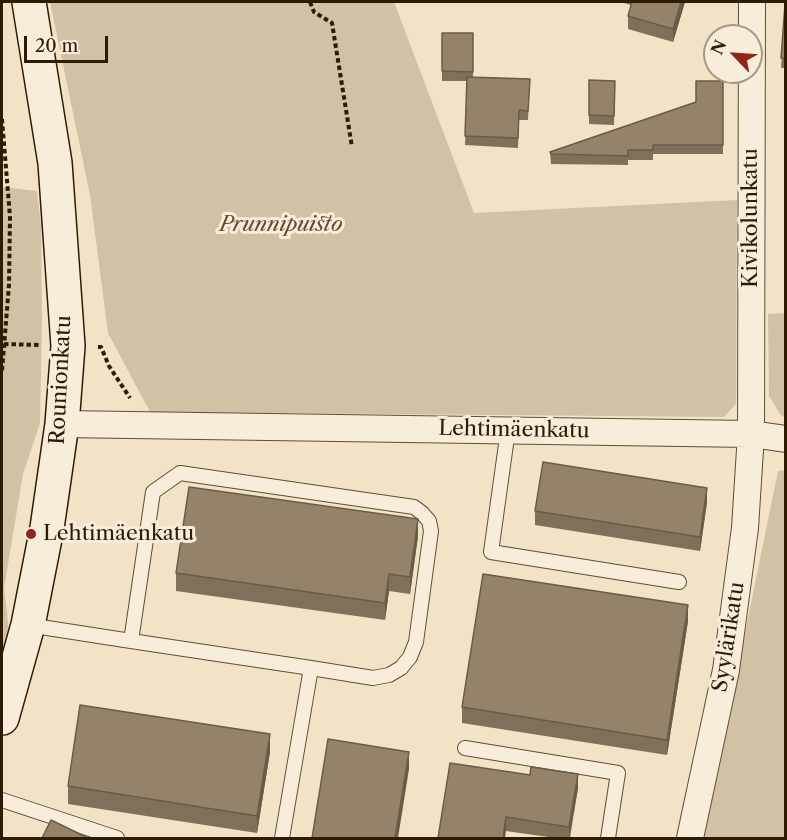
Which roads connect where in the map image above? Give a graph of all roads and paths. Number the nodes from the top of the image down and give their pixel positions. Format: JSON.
{"nodes":[{"id":1,"x":29,"y":2,"type":"edge"},
{"id":2,"x":310,"y":2,"type":"edge"},
{"id":3,"x":752,"y":2,"type":"edge"},
{"id":4,"x":2,"y":119,"type":"edge"},
{"id":5,"x":352,"y":147,"type":"dead end"},
{"id":6,"x":2,"y":371,"type":"edge"},
{"id":7,"x":62,"y":424,"type":"junction"},
{"id":8,"x":508,"y":430,"type":"junction"},
{"id":9,"x":751,"y":434,"type":"junction"},
{"id":10,"x":786,"y":439,"type":"edge"},
{"id":11,"x":679,"y":582,"type":"dead end"},
{"id":12,"x":27,"y":625,"type":"junction"},
{"id":13,"x":131,"y":641,"type":"junction"},
{"id":14,"x":311,"y":668,"type":"junction"},
{"id":15,"x":2,"y":718,"type":"edge"},
{"id":16,"x":465,"y":748,"type":"dead end"},
{"id":17,"x":2,"y":800,"type":"edge"},
{"id":18,"x":117,"y":838,"type":"edge"},
{"id":19,"x":282,"y":838,"type":"edge"},
{"id":20,"x":608,"y":838,"type":"edge"},
{"id":21,"x":690,"y":838,"type":"edge"}],
"edges":[{"from":1,"to":7,"type":"main road","name":"Rounionkatu"},
{"from":2,"to":5,"type":"path"},
{"from":3,"to":9,"type":"street","name":"Kivikolunkatu"},
{"from":4,"to":6,"type":"path"},
{"from":7,"to":8,"type":"street","name":"Lehtimäenkatu"},
{"from":7,"to":12,"type":"main road","name":"Rounionkatu"},
{"from":8,"to":9,"type":"street","name":"Lehtimäenkatu"},
{"from":8,"to":11,"type":"lane"},
{"from":9,"to":10,"type":"street","name":"Lehtimäenkatu"},
{"from":9,"to":21,"type":"street","name":"Syylärikatu"},
{"from":12,"to":13,"type":"lane"},
{"from":12,"to":15,"type":"main road","name":"Rounionkatu"},
{"from":13,"to":14,"type":"lane"},
{"from":13,"to":14,"type":"lane"},
{"from":14,"to":19,"type":"lane"},
{"from":16,"to":20,"type":"lane"},
{"from":17,"to":18,"type":"lane"}]}
